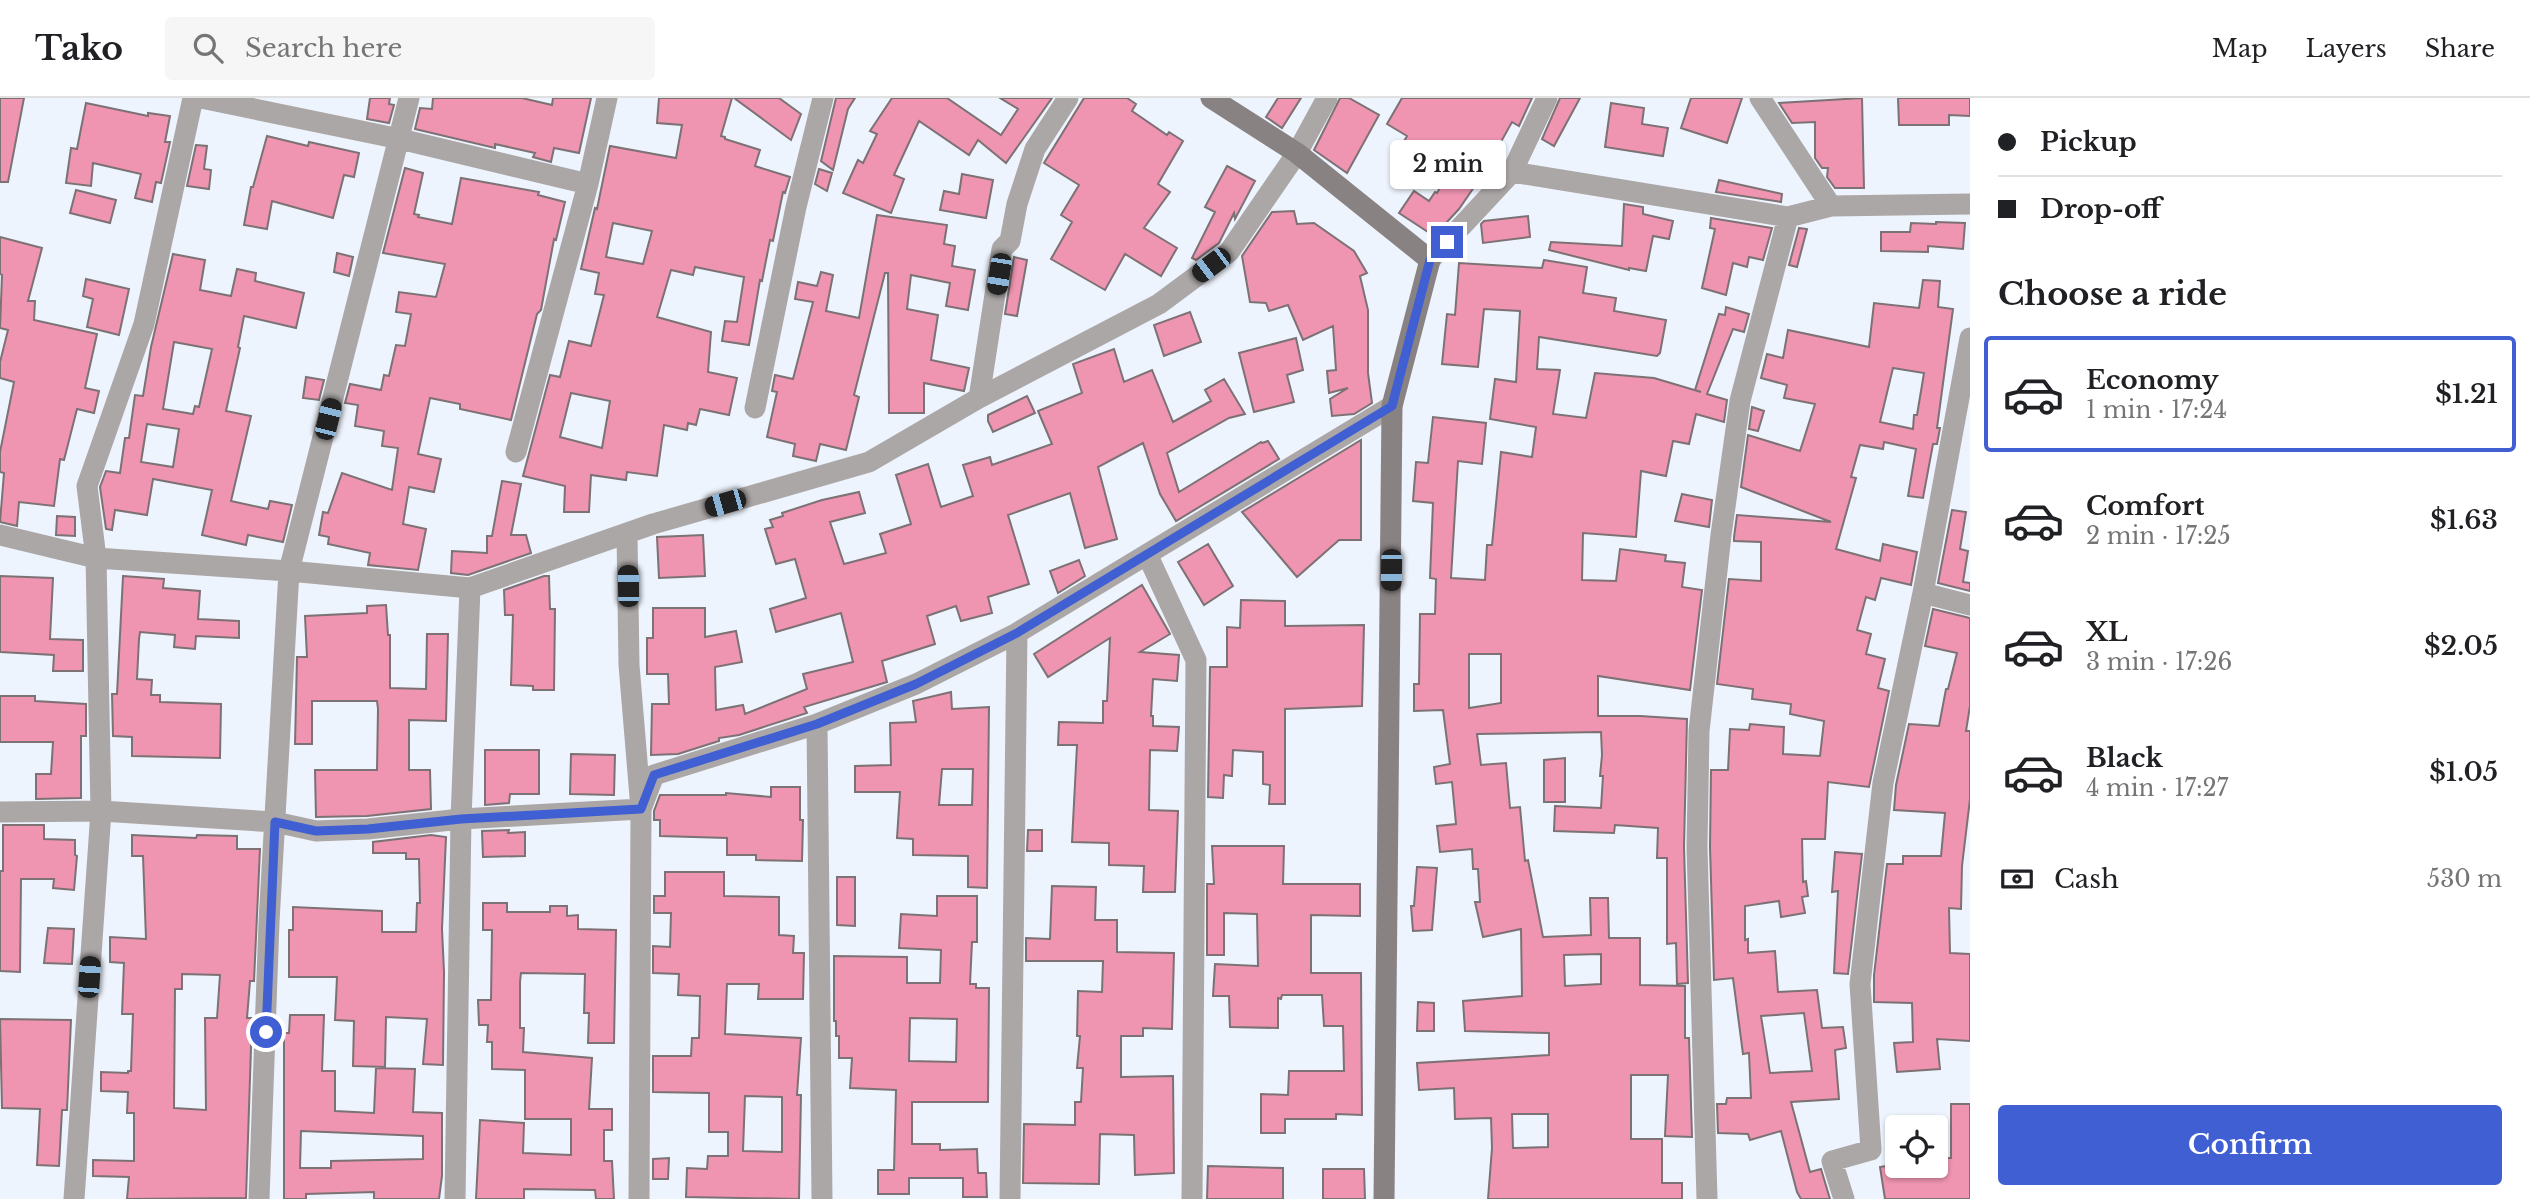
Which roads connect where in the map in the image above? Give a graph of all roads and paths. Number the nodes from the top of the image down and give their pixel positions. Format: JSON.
{"nodes":[{"id":1,"x":193,"y":98,"type":"edge"},
{"id":2,"x":201,"y":98,"type":"edge"},
{"id":3,"x":409,"y":98,"type":"edge"},
{"id":4,"x":607,"y":98,"type":"edge"},
{"id":5,"x":823,"y":98,"type":"edge"},
{"id":6,"x":1068,"y":98,"type":"edge"},
{"id":7,"x":1211,"y":98,"type":"edge"},
{"id":8,"x":1327,"y":98,"type":"edge"},
{"id":9,"x":1547,"y":98,"type":"edge"},
{"id":10,"x":1760,"y":98,"type":"edge"},
{"id":11,"x":400,"y":139,"type":"junction"},
{"id":12,"x":1297,"y":153,"type":"junction"},
{"id":13,"x":1512,"y":172,"type":"junction"},
{"id":14,"x":588,"y":184,"type":"junction"},
{"id":15,"x":1970,"y":204,"type":"edge"},
{"id":16,"x":1831,"y":206,"type":"junction"},
{"id":17,"x":1788,"y":217,"type":"junction"},
{"id":18,"x":1430,"y":260,"type":"junction"},
{"id":19,"x":1970,"y":338,"type":"edge"},
{"id":20,"x":979,"y":398,"type":"junction"},
{"id":21,"x":1392,"y":406,"type":"junction"},
{"id":22,"x":755,"y":408,"type":"dead end"},
{"id":23,"x":516,"y":452,"type":"dead end"},
{"id":24,"x":627,"y":534,"type":"junction"},
{"id":25,"x":0,"y":535,"type":"edge"},
{"id":26,"x":1147,"y":554,"type":"junction"},
{"id":27,"x":96,"y":558,"type":"junction"},
{"id":28,"x":289,"y":571,"type":"junction"},
{"id":29,"x":470,"y":588,"type":"junction"},
{"id":30,"x":1923,"y":593,"type":"junction"},
{"id":31,"x":1970,"y":605,"type":"edge"},
{"id":32,"x":1017,"y":633,"type":"junction"},
{"id":33,"x":817,"y":724,"type":"junction"},
{"id":34,"x":641,"y":809,"type":"junction"},
{"id":35,"x":101,"y":811,"type":"junction"},
{"id":36,"x":0,"y":812,"type":"edge"},
{"id":37,"x":461,"y":819,"type":"junction"},
{"id":38,"x":275,"y":822,"type":"junction"},
{"id":39,"x":74,"y":1199,"type":"edge"},
{"id":40,"x":260,"y":1199,"type":"edge"},
{"id":41,"x":455,"y":1199,"type":"edge"},
{"id":42,"x":639,"y":1199,"type":"edge"},
{"id":43,"x":822,"y":1199,"type":"edge"},
{"id":44,"x":1010,"y":1199,"type":"edge"},
{"id":45,"x":1192,"y":1199,"type":"edge"},
{"id":46,"x":1384,"y":1199,"type":"edge"},
{"id":47,"x":1707,"y":1199,"type":"edge"},
{"id":48,"x":1844,"y":1199,"type":"edge"}],
"edges":[{"from":1,"to":27,"type":"street"},
{"from":2,"to":11,"type":"street"},
{"from":3,"to":11,"type":"street"},
{"from":4,"to":14,"type":"street"},
{"from":5,"to":22,"type":"street"},
{"from":6,"to":20,"type":"street"},
{"from":7,"to":12,"type":"street"},
{"from":8,"to":12,"type":"street"},
{"from":9,"to":13,"type":"street"},
{"from":10,"to":16,"type":"street"},
{"from":11,"to":14,"type":"street"},
{"from":11,"to":28,"type":"street"},
{"from":12,"to":18,"type":"street"},
{"from":12,"to":20,"type":"street"},
{"from":13,"to":17,"type":"street"},
{"from":13,"to":18,"type":"street"},
{"from":14,"to":23,"type":"street"},
{"from":15,"to":16,"type":"street"},
{"from":16,"to":17,"type":"street"},
{"from":17,"to":47,"type":"street"},
{"from":18,"to":21,"type":"street"},
{"from":19,"to":30,"type":"street"},
{"from":20,"to":24,"type":"street"},
{"from":21,"to":26,"type":"street"},
{"from":21,"to":46,"type":"street"},
{"from":24,"to":29,"type":"street"},
{"from":24,"to":34,"type":"street"},
{"from":25,"to":27,"type":"street"},
{"from":26,"to":32,"type":"street"},
{"from":26,"to":45,"type":"street"},
{"from":27,"to":28,"type":"street"},
{"from":27,"to":35,"type":"street"},
{"from":28,"to":29,"type":"street"},
{"from":28,"to":38,"type":"street"},
{"from":29,"to":37,"type":"street"},
{"from":30,"to":31,"type":"street"},
{"from":30,"to":48,"type":"street"},
{"from":32,"to":33,"type":"street"},
{"from":32,"to":44,"type":"street"},
{"from":33,"to":34,"type":"street"},
{"from":33,"to":43,"type":"street"},
{"from":34,"to":37,"type":"street"},
{"from":34,"to":42,"type":"street"},
{"from":35,"to":36,"type":"street"},
{"from":35,"to":38,"type":"street"},
{"from":35,"to":39,"type":"street"},
{"from":37,"to":38,"type":"street"},
{"from":37,"to":41,"type":"street"},
{"from":38,"to":40,"type":"street"}]}
